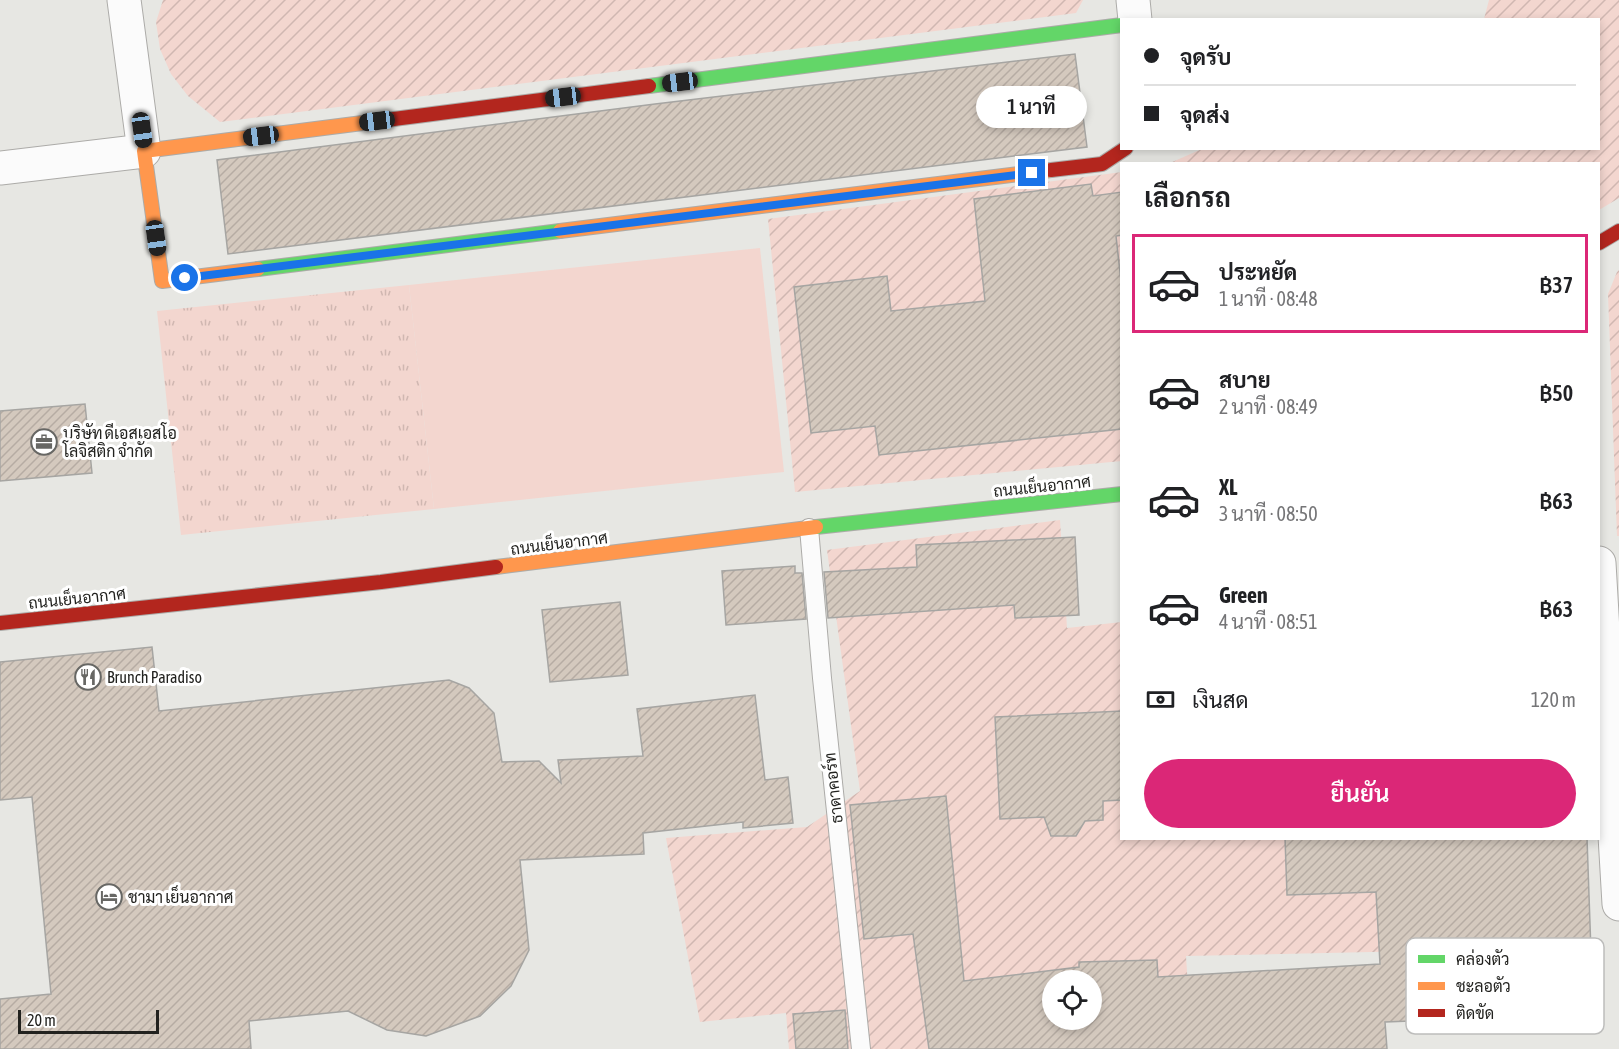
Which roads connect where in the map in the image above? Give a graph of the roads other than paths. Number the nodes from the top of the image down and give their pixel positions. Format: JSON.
{"nodes":[{"id":1,"x":124,"y":0,"type":"edge"},
{"id":2,"x":1132,"y":0,"type":"edge"},
{"id":3,"x":1135,"y":18,"type":"edge"},
{"id":4,"x":1120,"y":25,"type":"edge"},
{"id":5,"x":1122,"y":150,"type":"edge"},
{"id":6,"x":144,"y":151,"type":"junction"},
{"id":7,"x":0,"y":168,"type":"edge"},
{"id":8,"x":1619,"y":231,"type":"edge"},
{"id":9,"x":1600,"y":242,"type":"edge"},
{"id":10,"x":1120,"y":494,"type":"edge"},
{"id":11,"x":809,"y":528,"type":"junction"},
{"id":12,"x":1600,"y":579,"type":"edge"},
{"id":13,"x":0,"y":623,"type":"edge"},
{"id":14,"x":1618,"y":862,"type":"edge"},
{"id":15,"x":1619,"y":904,"type":"edge"},
{"id":16,"x":861,"y":1049,"type":"edge"}],
"edges":[{"from":1,"to":6,"type":"street"},
{"from":2,"to":3,"type":"street"},
{"from":4,"to":6,"type":"street"},
{"from":5,"to":6,"type":"street"},
{"from":6,"to":7,"type":"street"},
{"from":8,"to":9,"type":"street"},
{"from":10,"to":11,"type":"street","name":"ถนนเย็นอากาศ"},
{"from":11,"to":13,"type":"street","name":"ถนนเย็นอากาศ"},
{"from":11,"to":16,"type":"lane","name":"ธาดาคอร์ท"},
{"from":12,"to":14,"type":"street"},
{"from":14,"to":15,"type":"street"}]}
